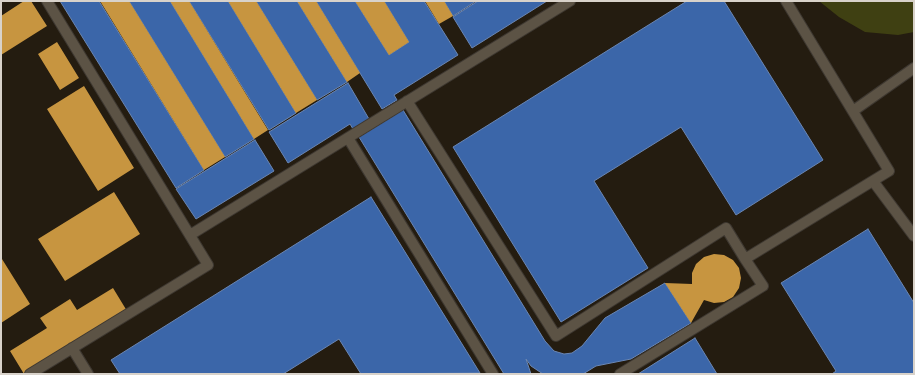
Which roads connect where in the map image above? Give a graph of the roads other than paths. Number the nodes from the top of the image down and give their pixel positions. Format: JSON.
{"nodes":[{"id":1,"x":47,"y":1,"type":"edge"},
{"id":2,"x":570,"y":1,"type":"edge"},
{"id":3,"x":786,"y":1,"type":"edge"},
{"id":4,"x":914,"y":68,"type":"edge"},
{"id":5,"x":408,"y":101,"type":"junction"},
{"id":6,"x":853,"y":111,"type":"junction"},
{"id":7,"x":348,"y":138,"type":"junction"},
{"id":8,"x":873,"y":180,"type":"junction"},
{"id":9,"x":190,"y":235,"type":"junction"},
{"id":10,"x":914,"y":236,"type":"edge"},
{"id":11,"x":745,"y":259,"type":"junction"},
{"id":12,"x":72,"y":348,"type":"junction"},
{"id":13,"x":30,"y":374,"type":"edge"},
{"id":14,"x":88,"y":374,"type":"edge"},
{"id":15,"x":493,"y":374,"type":"edge"},
{"id":16,"x":620,"y":374,"type":"edge"}],
"edges":[{"from":1,"to":9,"type":"lane"},
{"from":2,"to":5,"type":"lane"},
{"from":3,"to":6,"type":"lane"},
{"from":4,"to":6,"type":"lane"},
{"from":5,"to":7,"type":"lane"},
{"from":5,"to":11,"type":"lane"},
{"from":6,"to":8,"type":"lane"},
{"from":7,"to":9,"type":"lane"},
{"from":7,"to":15,"type":"lane"},
{"from":8,"to":10,"type":"lane"},
{"from":8,"to":11,"type":"lane"},
{"from":9,"to":12,"type":"lane"},
{"from":11,"to":16,"type":"lane"},
{"from":12,"to":13,"type":"lane"},
{"from":12,"to":14,"type":"lane"}]}
